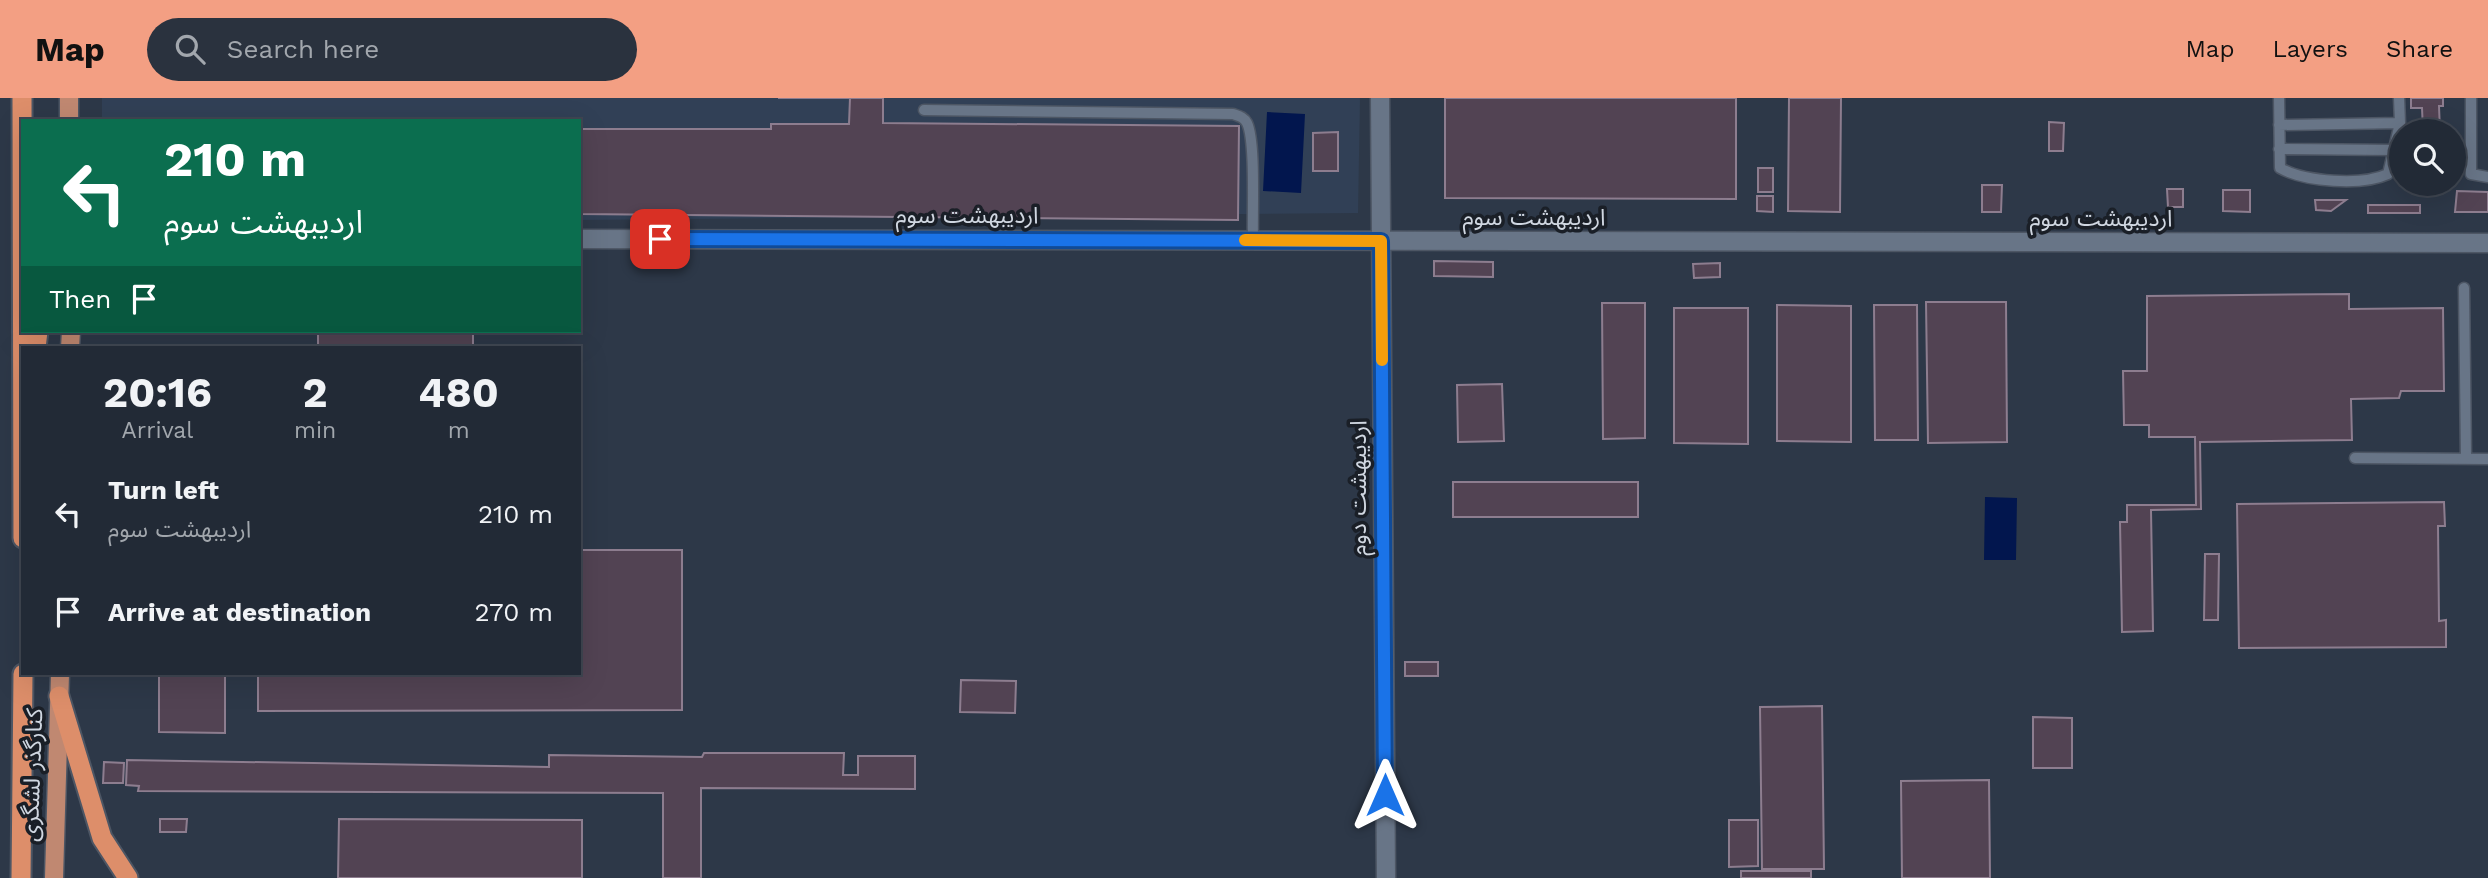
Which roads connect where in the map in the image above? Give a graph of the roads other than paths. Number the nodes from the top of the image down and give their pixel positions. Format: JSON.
{"nodes":[{"id":1,"x":22,"y":98,"type":"edge"},
{"id":2,"x":69,"y":98,"type":"edge"},
{"id":3,"x":1380,"y":98,"type":"edge"},
{"id":4,"x":2279,"y":98,"type":"edge"},
{"id":5,"x":2399,"y":98,"type":"edge"},
{"id":6,"x":2471,"y":98,"type":"edge"},
{"id":7,"x":924,"y":110,"type":"dead end"},
{"id":8,"x":22,"y":119,"type":"edge"},
{"id":9,"x":69,"y":119,"type":"edge"},
{"id":10,"x":2400,"y":119,"type":"edge"},
{"id":11,"x":2389,"y":123,"type":"edge"},
{"id":12,"x":2279,"y":125,"type":"junction"},
{"id":13,"x":2279,"y":149,"type":"junction"},
{"id":14,"x":2389,"y":150,"type":"edge"},
{"id":15,"x":2389,"y":170,"type":"edge"},
{"id":16,"x":2488,"y":177,"type":"edge"},
{"id":17,"x":581,"y":239,"type":"edge"},
{"id":18,"x":1253,"y":240,"type":"junction"},
{"id":19,"x":1381,"y":241,"type":"junction"},
{"id":20,"x":2488,"y":243,"type":"edge"},
{"id":21,"x":2464,"y":288,"type":"dead end"},
{"id":22,"x":2355,"y":458,"type":"dead end"},
{"id":23,"x":2466,"y":459,"type":"junction"},
{"id":24,"x":2488,"y":459,"type":"edge"},
{"id":25,"x":23,"y":675,"type":"edge"},
{"id":26,"x":60,"y":675,"type":"edge"},
{"id":27,"x":59,"y":696,"type":"junction"},
{"id":28,"x":21,"y":878,"type":"edge"},
{"id":29,"x":54,"y":878,"type":"edge"},
{"id":30,"x":128,"y":878,"type":"edge"},
{"id":31,"x":1386,"y":878,"type":"edge"}],
"edges":[{"from":1,"to":8,"type":"highway"},
{"from":2,"to":9,"type":"main road"},
{"from":3,"to":19,"type":"street","name":"اردیبهشت دوم"},
{"from":4,"to":12,"type":"lane"},
{"from":5,"to":10,"type":"lane"},
{"from":6,"to":16,"type":"lane"},
{"from":7,"to":18,"type":"lane"},
{"from":11,"to":12,"type":"lane"},
{"from":12,"to":13,"type":"lane"},
{"from":13,"to":14,"type":"lane"},
{"from":13,"to":15,"type":"lane"},
{"from":17,"to":18,"type":"street","name":"اردیبهشت سوم"},
{"from":18,"to":19,"type":"street","name":"اردیبهشت سوم"},
{"from":19,"to":20,"type":"street","name":"اردیبهشت سوم"},
{"from":19,"to":31,"type":"street","name":"اردیبهشت دوم"},
{"from":21,"to":23,"type":"lane"},
{"from":22,"to":23,"type":"lane"},
{"from":23,"to":24,"type":"lane"},
{"from":25,"to":28,"type":"highway"},
{"from":26,"to":27,"type":"main road","name":"کنارگذر لشگری"},
{"from":27,"to":29,"type":"main road","name":"کنارگذر لشگری"},
{"from":27,"to":30,"type":"highway"}]}
